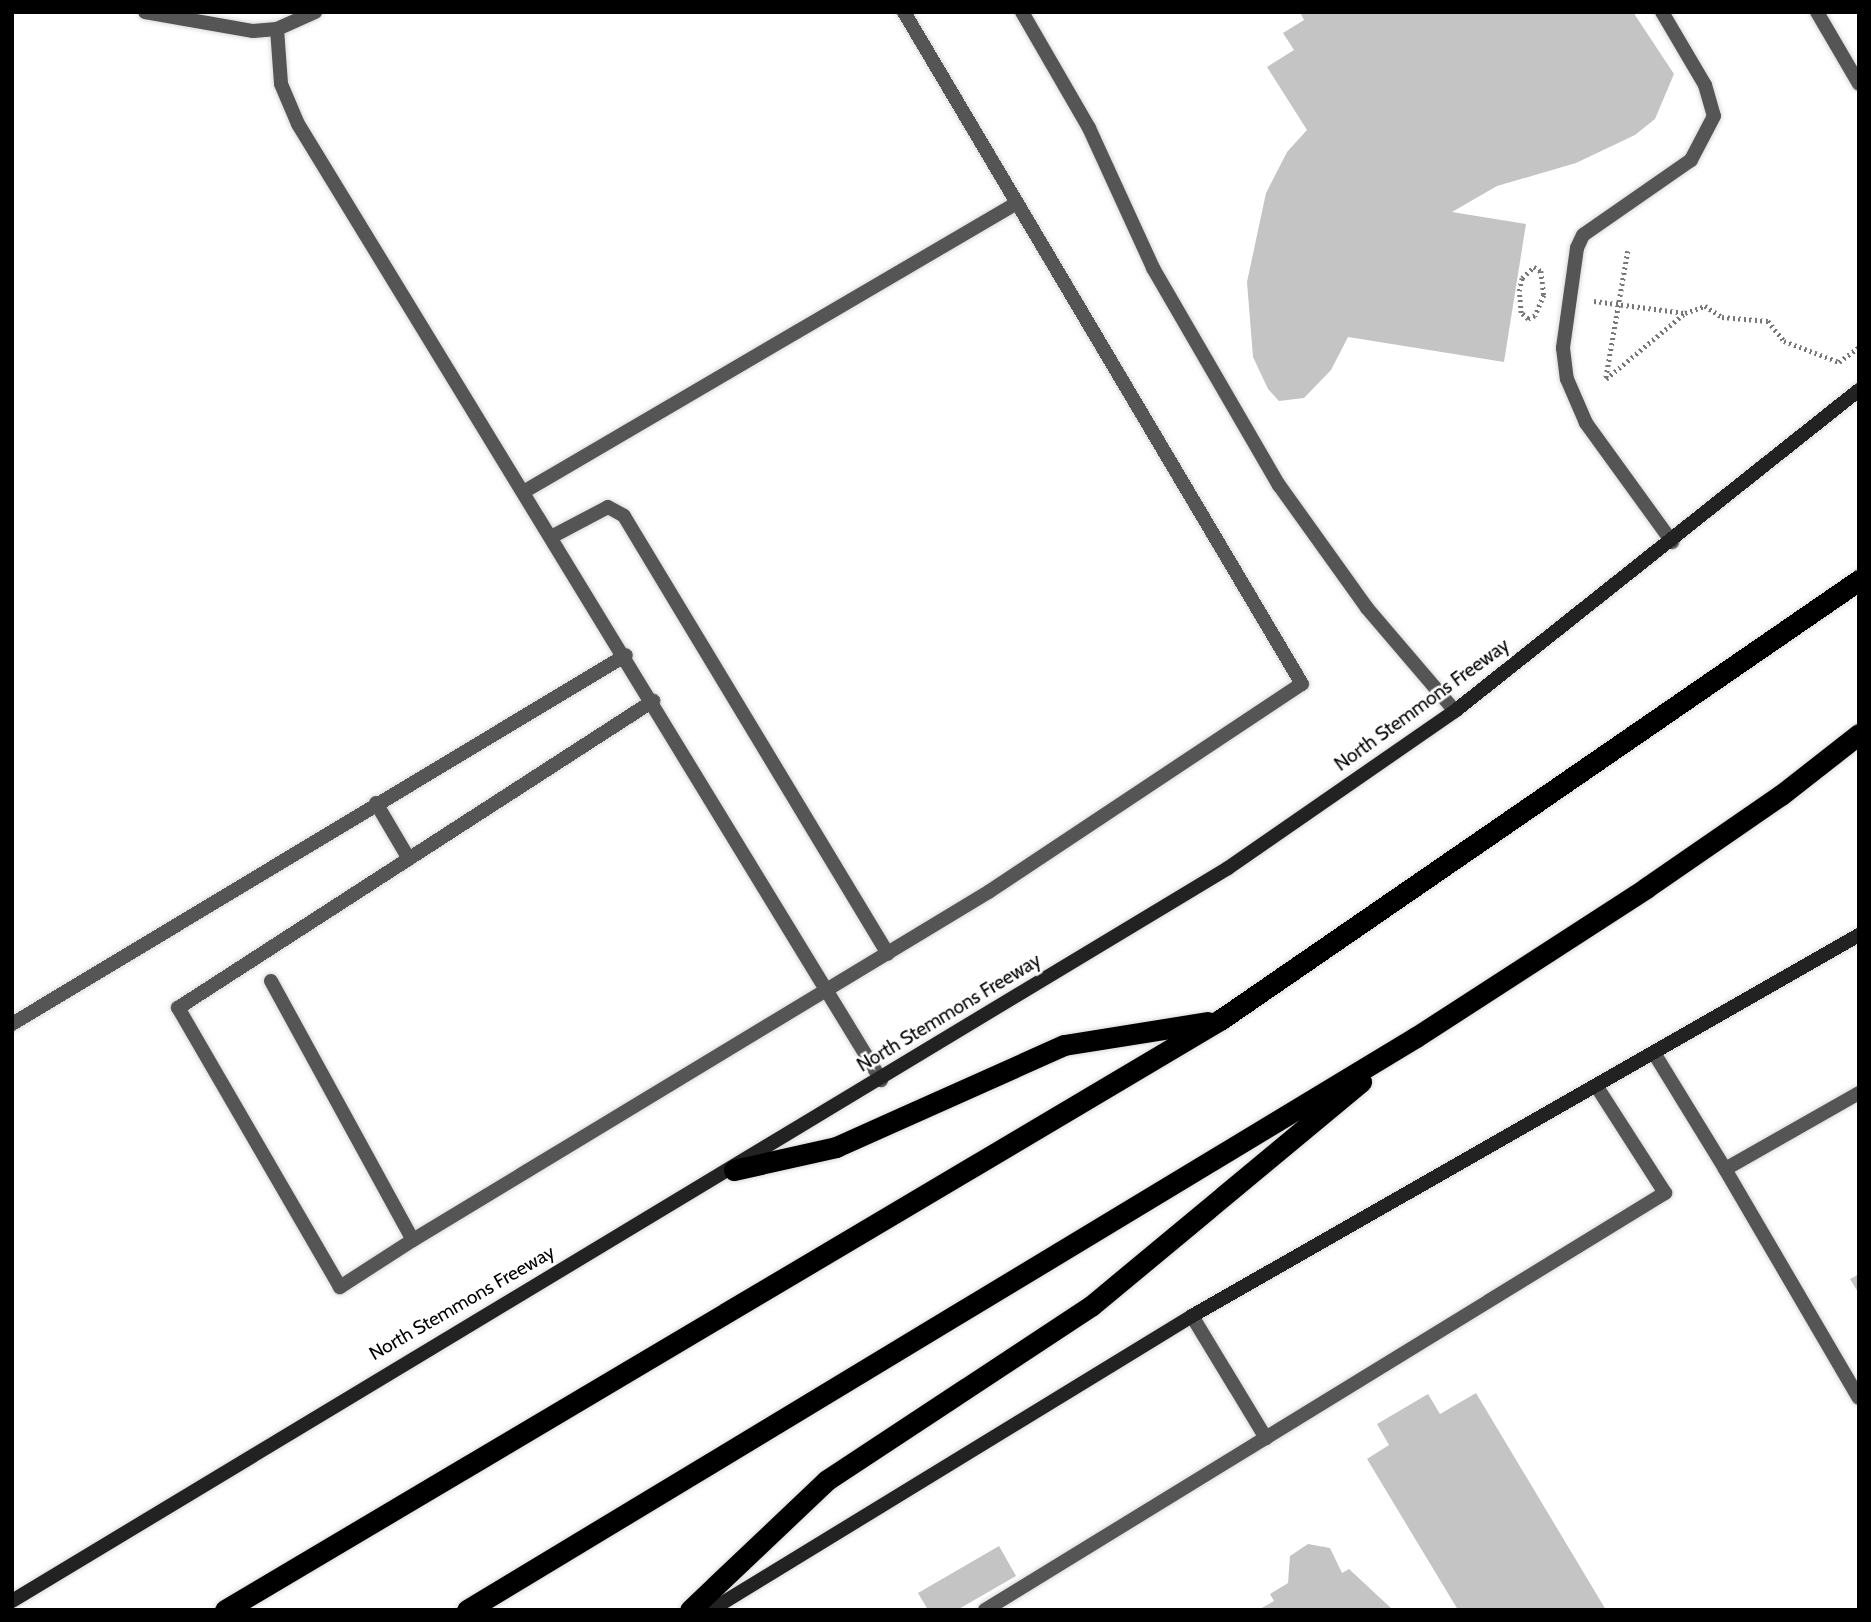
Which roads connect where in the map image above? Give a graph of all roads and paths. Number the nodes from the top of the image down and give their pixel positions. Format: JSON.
{"nodes":[{"id":1,"x":145,"y":12,"type":"edge"},
{"id":2,"x":315,"y":12,"type":"edge"},
{"id":3,"x":904,"y":12,"type":"edge"},
{"id":4,"x":1022,"y":12,"type":"edge"},
{"id":5,"x":1662,"y":12,"type":"edge"},
{"id":6,"x":1817,"y":12,"type":"edge"},
{"id":7,"x":277,"y":29,"type":"junction"},
{"id":8,"x":1859,"y":84,"type":"edge"},
{"id":9,"x":1017,"y":203,"type":"junction"},
{"id":10,"x":1628,"y":251,"type":"dead end"},
{"id":11,"x":1544,"y":295,"type":"junction"},
{"id":12,"x":1571,"y":298,"type":"junction"},
{"id":13,"x":1619,"y":305,"type":"junction"},
{"id":14,"x":1685,"y":313,"type":"junction"},
{"id":15,"x":1859,"y":347,"type":"edge"},
{"id":16,"x":1859,"y":390,"type":"edge"},
{"id":17,"x":525,"y":491,"type":"junction"},
{"id":18,"x":553,"y":536,"type":"junction"},
{"id":19,"x":1672,"y":542,"type":"junction"},
{"id":20,"x":1859,"y":580,"type":"edge"},
{"id":21,"x":626,"y":655,"type":"junction"},
{"id":22,"x":653,"y":701,"type":"junction"},
{"id":23,"x":1455,"y":711,"type":"junction"},
{"id":24,"x":1859,"y":734,"type":"edge"},
{"id":25,"x":376,"y":803,"type":"junction"},
{"id":26,"x":409,"y":859,"type":"junction"},
{"id":27,"x":1859,"y":935,"type":"edge"},
{"id":28,"x":888,"y":954,"type":"junction"},
{"id":29,"x":271,"y":981,"type":"dead end"},
{"id":30,"x":828,"y":992,"type":"junction"},
{"id":31,"x":1220,"y":1020,"type":"junction"},
{"id":32,"x":12,"y":1024,"type":"edge"},
{"id":33,"x":1416,"y":1037,"type":"junction"},
{"id":34,"x":1654,"y":1053,"type":"junction"},
{"id":35,"x":881,"y":1080,"type":"junction"},
{"id":36,"x":1597,"y":1087,"type":"junction"},
{"id":37,"x":1859,"y":1093,"type":"edge"},
{"id":38,"x":1725,"y":1169,"type":"junction"},
{"id":39,"x":734,"y":1170,"type":"junction"},
{"id":40,"x":413,"y":1240,"type":"junction"},
{"id":41,"x":1192,"y":1316,"type":"junction"},
{"id":42,"x":1859,"y":1398,"type":"edge"},
{"id":43,"x":1266,"y":1438,"type":"junction"},
{"id":44,"x":12,"y":1601,"type":"edge"},
{"id":45,"x":1008,"y":1604,"type":"edge"},
{"id":46,"x":225,"y":1610,"type":"edge"},
{"id":47,"x":467,"y":1610,"type":"edge"},
{"id":48,"x":690,"y":1610,"type":"edge"},
{"id":49,"x":711,"y":1610,"type":"edge"},
{"id":50,"x":985,"y":1610,"type":"edge"}],
"edges":[{"from":1,"to":7,"type":"lane"},
{"from":2,"to":7,"type":"lane"},
{"from":3,"to":9,"type":"lane"},
{"from":4,"to":23,"type":"lane"},
{"from":5,"to":12,"type":"lane"},
{"from":6,"to":8,"type":"lane"},
{"from":7,"to":17,"type":"lane"},
{"from":9,"to":17,"type":"lane"},
{"from":9,"to":28,"type":"lane"},
{"from":10,"to":13,"type":"path"},
{"from":11,"to":11,"type":"path"},
{"from":11,"to":12,"type":"path"},
{"from":12,"to":13,"type":"path"},
{"from":12,"to":19,"type":"lane"},
{"from":13,"to":14,"type":"path"},
{"from":13,"to":14,"type":"path"},
{"from":14,"to":15,"type":"path"},
{"from":16,"to":19,"type":"main road","name":"North Stemmons Freeway"},
{"from":17,"to":18,"type":"lane"},
{"from":18,"to":21,"type":"lane"},
{"from":18,"to":28,"type":"lane"},
{"from":19,"to":23,"type":"main road","name":"North Stemmons Freeway"},
{"from":20,"to":31,"type":"highway"},
{"from":21,"to":22,"type":"lane"},
{"from":21,"to":25,"type":"lane"},
{"from":22,"to":26,"type":"lane"},
{"from":22,"to":30,"type":"lane"},
{"from":23,"to":35,"type":"main road","name":"North Stemmons Freeway"},
{"from":24,"to":33,"type":"highway"},
{"from":25,"to":26,"type":"lane"},
{"from":25,"to":32,"type":"lane"},
{"from":26,"to":40,"type":"lane"},
{"from":27,"to":34,"type":"main road"},
{"from":28,"to":30,"type":"lane"},
{"from":29,"to":40,"type":"lane"},
{"from":30,"to":35,"type":"lane"},
{"from":30,"to":40,"type":"lane"},
{"from":31,"to":39,"type":"highway"},
{"from":31,"to":46,"type":"highway"},
{"from":33,"to":47,"type":"highway"},
{"from":33,"to":48,"type":"highway"},
{"from":34,"to":36,"type":"main road"},
{"from":34,"to":38,"type":"lane"},
{"from":35,"to":39,"type":"main road","name":"North Stemmons Freeway"},
{"from":36,"to":41,"type":"main road"},
{"from":36,"to":43,"type":"lane"},
{"from":37,"to":38,"type":"lane"},
{"from":38,"to":42,"type":"lane"},
{"from":39,"to":44,"type":"main road","name":"North Stemmons Freeway"},
{"from":41,"to":43,"type":"lane"},
{"from":41,"to":49,"type":"main road"},
{"from":43,"to":45,"type":"lane"},
{"from":45,"to":50,"type":"lane"}]}
